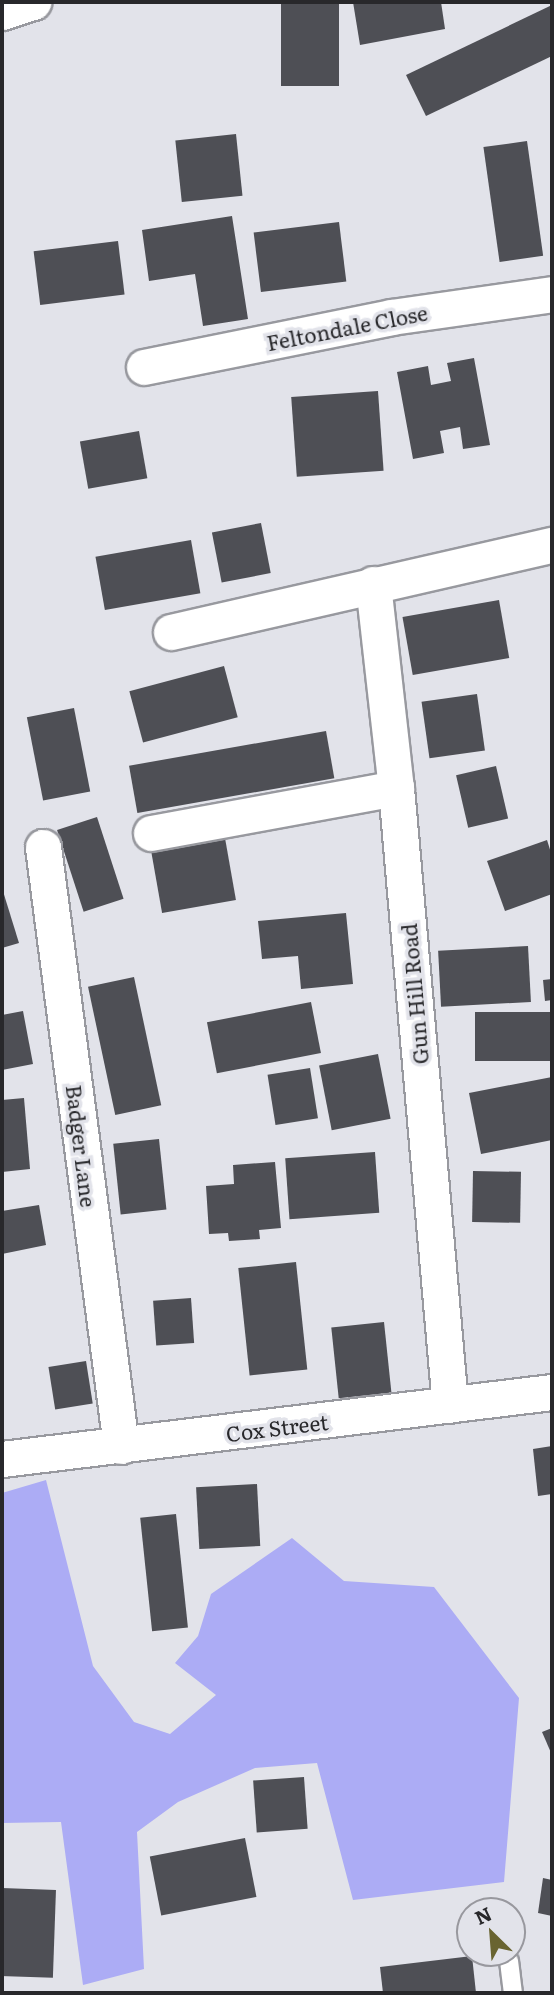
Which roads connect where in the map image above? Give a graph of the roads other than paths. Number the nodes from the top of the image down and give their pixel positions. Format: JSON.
{"nodes":[{"id":1,"x":33,"y":2,"type":"edge"},
{"id":2,"x":2,"y":12,"type":"edge"},
{"id":3,"x":552,"y":294,"type":"edge"},
{"id":4,"x":144,"y":367,"type":"dead end"},
{"id":5,"x":552,"y":545,"type":"edge"},
{"id":6,"x":373,"y":584,"type":"junction"},
{"id":7,"x":171,"y":632,"type":"dead end"},
{"id":8,"x":396,"y":788,"type":"junction"},
{"id":9,"x":151,"y":833,"type":"dead end"},
{"id":10,"x":43,"y":847,"type":"dead end"},
{"id":11,"x":552,"y":1392,"type":"edge"},
{"id":12,"x":450,"y":1405,"type":"junction"},
{"id":13,"x":121,"y":1446,"type":"junction"},
{"id":14,"x":2,"y":1459,"type":"edge"},
{"id":15,"x":510,"y":1967,"type":"edge"},
{"id":16,"x":513,"y":1993,"type":"edge"}],
"edges":[{"from":1,"to":2,"type":"street"},
{"from":3,"to":4,"type":"street","name":"Feltondale Close"},
{"from":5,"to":6,"type":"street"},
{"from":6,"to":7,"type":"street"},
{"from":6,"to":8,"type":"street","name":"Gun Hill Road"},
{"from":8,"to":9,"type":"street"},
{"from":8,"to":12,"type":"street","name":"Gun Hill Road"},
{"from":10,"to":13,"type":"street","name":"Badger Lane"},
{"from":11,"to":12,"type":"street","name":"Cox Street"},
{"from":12,"to":13,"type":"street","name":"Cox Street"},
{"from":13,"to":14,"type":"street","name":"Cox Street"},
{"from":15,"to":16,"type":"lane"}]}
